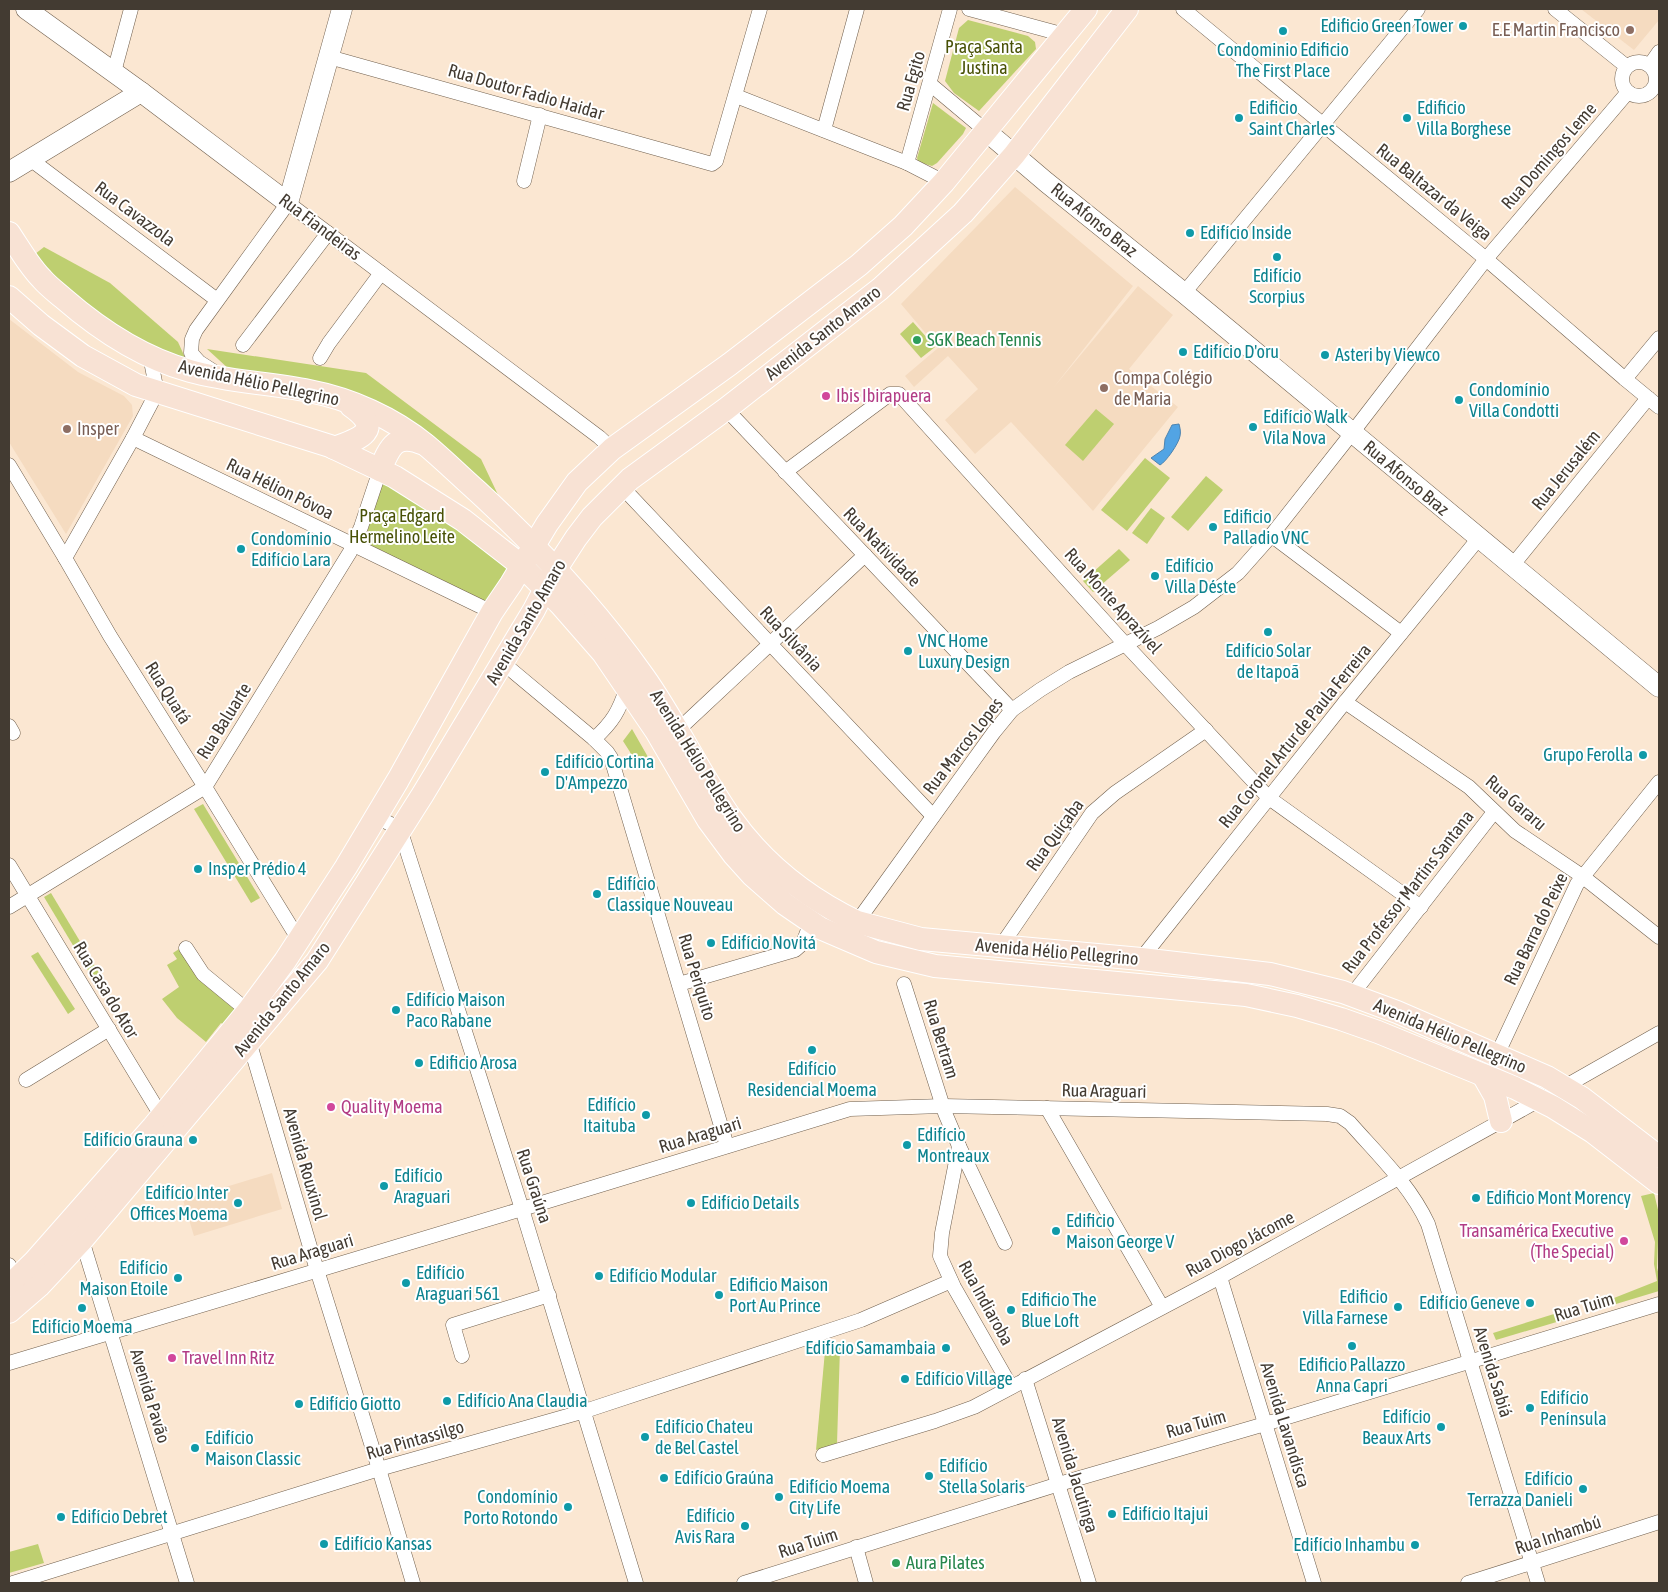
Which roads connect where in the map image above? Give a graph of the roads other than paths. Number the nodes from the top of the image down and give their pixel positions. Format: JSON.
{"nodes":[{"id":1,"x":26,"y":9,"type":"edge"},
{"id":2,"x":131,"y":9,"type":"edge"},
{"id":3,"x":342,"y":9,"type":"edge"},
{"id":4,"x":760,"y":9,"type":"edge"},
{"id":5,"x":857,"y":9,"type":"edge"},
{"id":6,"x":950,"y":9,"type":"edge"},
{"id":7,"x":969,"y":9,"type":"edge"},
{"id":8,"x":1086,"y":9,"type":"edge"},
{"id":9,"x":1127,"y":9,"type":"edge"},
{"id":10,"x":1183,"y":9,"type":"edge"},
{"id":11,"x":1418,"y":9,"type":"edge"},
{"id":12,"x":1555,"y":9,"type":"edge"},
{"id":13,"x":1065,"y":35,"type":"junction"},
{"id":14,"x":1659,"y":52,"type":"edge"},
{"id":15,"x":329,"y":57,"type":"junction"},
{"id":16,"x":1650,"y":65,"type":"junction"},
{"id":17,"x":1626,"y":66,"type":"junction"},
{"id":18,"x":114,"y":72,"type":"junction"},
{"id":19,"x":930,"y":84,"type":"junction"},
{"id":20,"x":1656,"y":91,"type":"edge"},
{"id":21,"x":141,"y":92,"type":"junction"},
{"id":22,"x":1628,"y":92,"type":"junction"},
{"id":23,"x":736,"y":96,"type":"junction"},
{"id":24,"x":540,"y":115,"type":"junction"},
{"id":25,"x":1323,"y":126,"type":"junction"},
{"id":26,"x":824,"y":130,"type":"junction"},
{"id":27,"x":986,"y":131,"type":"junction"},
{"id":28,"x":1014,"y":155,"type":"junction"},
{"id":29,"x":30,"y":159,"type":"junction"},
{"id":30,"x":907,"y":163,"type":"junction"},
{"id":31,"x":9,"y":172,"type":"edge"},
{"id":32,"x":524,"y":182,"type":"dead end"},
{"id":33,"x":944,"y":182,"type":"junction"},
{"id":34,"x":288,"y":202,"type":"junction"},
{"id":35,"x":9,"y":233,"type":"edge"},
{"id":36,"x":328,"y":233,"type":"junction"},
{"id":37,"x":1486,"y":259,"type":"junction"},
{"id":38,"x":381,"y":273,"type":"junction"},
{"id":39,"x":1184,"y":293,"type":"junction"},
{"id":40,"x":9,"y":297,"type":"edge"},
{"id":41,"x":217,"y":300,"type":"junction"},
{"id":42,"x":1659,"y":338,"type":"edge"},
{"id":43,"x":242,"y":345,"type":"dead end"},
{"id":44,"x":150,"y":356,"type":"junction"},
{"id":45,"x":320,"y":358,"type":"dead end"},
{"id":46,"x":224,"y":378,"type":"junction"},
{"id":47,"x":1625,"y":380,"type":"junction"},
{"id":48,"x":157,"y":392,"type":"junction"},
{"id":49,"x":343,"y":400,"type":"junction"},
{"id":50,"x":1654,"y":402,"type":"edge"},
{"id":51,"x":726,"y":409,"type":"junction"},
{"id":52,"x":1352,"y":433,"type":"junction"},
{"id":53,"x":133,"y":438,"type":"junction"},
{"id":54,"x":429,"y":447,"type":"junction"},
{"id":55,"x":334,"y":448,"type":"junction"},
{"id":56,"x":612,"y":449,"type":"junction"},
{"id":57,"x":9,"y":465,"type":"edge"},
{"id":58,"x":380,"y":470,"type":"junction"},
{"id":59,"x":785,"y":472,"type":"junction"},
{"id":60,"x":622,"y":487,"type":"junction"},
{"id":61,"x":1271,"y":535,"type":"junction"},
{"id":62,"x":1479,"y":538,"type":"junction"},
{"id":63,"x":353,"y":545,"type":"junction"},
{"id":64,"x":534,"y":546,"type":"junction"},
{"id":65,"x":865,"y":555,"type":"junction"},
{"id":66,"x":65,"y":558,"type":"junction"},
{"id":67,"x":522,"y":566,"type":"junction"},
{"id":68,"x":1512,"y":566,"type":"junction"},
{"id":69,"x":556,"y":569,"type":"junction"},
{"id":70,"x":544,"y":589,"type":"junction"},
{"id":71,"x":492,"y":612,"type":"junction"},
{"id":72,"x":1401,"y":634,"type":"junction"},
{"id":73,"x":770,"y":644,"type":"junction"},
{"id":74,"x":1126,"y":644,"type":"junction"},
{"id":75,"x":502,"y":663,"type":"junction"},
{"id":76,"x":627,"y":687,"type":"junction"},
{"id":77,"x":1659,"y":687,"type":"edge"},
{"id":78,"x":1345,"y":702,"type":"junction"},
{"id":79,"x":1012,"y":710,"type":"junction"},
{"id":80,"x":1206,"y":730,"type":"junction"},
{"id":81,"x":677,"y":731,"type":"junction"},
{"id":82,"x":594,"y":739,"type":"junction"},
{"id":83,"x":1659,"y":782,"type":"edge"},
{"id":84,"x":206,"y":787,"type":"junction"},
{"id":85,"x":1269,"y":798,"type":"junction"},
{"id":86,"x":1494,"y":812,"type":"junction"},
{"id":87,"x":375,"y":816,"type":"junction"},
{"id":88,"x":933,"y":816,"type":"junction"},
{"id":89,"x":400,"y":829,"type":"junction"},
{"id":90,"x":9,"y":866,"type":"edge"},
{"id":91,"x":1582,"y":876,"type":"junction"},
{"id":92,"x":27,"y":896,"type":"junction"},
{"id":93,"x":9,"y":907,"type":"edge"},
{"id":94,"x":1421,"y":907,"type":"junction"},
{"id":95,"x":810,"y":922,"type":"junction"},
{"id":96,"x":857,"y":922,"type":"junction"},
{"id":97,"x":1659,"y":937,"type":"edge"},
{"id":98,"x":299,"y":940,"type":"junction"},
{"id":99,"x":1001,"y":946,"type":"junction"},
{"id":100,"x":186,"y":948,"type":"dead end"},
{"id":101,"x":1142,"y":959,"type":"junction"},
{"id":102,"x":680,"y":984,"type":"junction"},
{"id":103,"x":904,"y":984,"type":"dead end"},
{"id":104,"x":1351,"y":996,"type":"junction"},
{"id":105,"x":248,"y":1011,"type":"junction"},
{"id":106,"x":108,"y":1029,"type":"junction"},
{"id":107,"x":1659,"y":1033,"type":"edge"},
{"id":108,"x":249,"y":1041,"type":"junction"},
{"id":109,"x":1497,"y":1055,"type":"junction"},
{"id":110,"x":1483,"y":1075,"type":"junction"},
{"id":111,"x":26,"y":1080,"type":"dead end"},
{"id":112,"x":1564,"y":1087,"type":"junction"},
{"id":113,"x":1540,"y":1100,"type":"junction"},
{"id":114,"x":943,"y":1106,"type":"junction"},
{"id":115,"x":1047,"y":1108,"type":"junction"},
{"id":116,"x":1501,"y":1121,"type":"junction"},
{"id":117,"x":168,"y":1125,"type":"junction"},
{"id":118,"x":728,"y":1146,"type":"junction"},
{"id":119,"x":959,"y":1146,"type":"junction"},
{"id":120,"x":1659,"y":1157,"type":"edge"},
{"id":121,"x":1398,"y":1178,"type":"junction"},
{"id":122,"x":1659,"y":1183,"type":"edge"},
{"id":123,"x":522,"y":1209,"type":"junction"},
{"id":124,"x":73,"y":1234,"type":"junction"},
{"id":125,"x":1005,"y":1243,"type":"dead end"},
{"id":126,"x":317,"y":1270,"type":"junction"},
{"id":127,"x":12,"y":1277,"type":"edge"},
{"id":128,"x":1220,"y":1278,"type":"junction"},
{"id":129,"x":951,"y":1281,"type":"junction"},
{"id":130,"x":549,"y":1295,"type":"junction"},
{"id":131,"x":1659,"y":1304,"type":"edge"},
{"id":132,"x":1162,"y":1307,"type":"junction"},
{"id":133,"x":9,"y":1312,"type":"edge"},
{"id":134,"x":111,"y":1333,"type":"junction"},
{"id":135,"x":462,"y":1356,"type":"dead end"},
{"id":136,"x":1470,"y":1361,"type":"junction"},
{"id":137,"x":9,"y":1364,"type":"edge"},
{"id":138,"x":1025,"y":1379,"type":"junction"},
{"id":139,"x":1011,"y":1387,"type":"junction"},
{"id":140,"x":584,"y":1411,"type":"junction"},
{"id":141,"x":1265,"y":1424,"type":"junction"},
{"id":142,"x":823,"y":1454,"type":"dead end"},
{"id":143,"x":379,"y":1469,"type":"junction"},
{"id":144,"x":1059,"y":1484,"type":"junction"},
{"id":145,"x":1659,"y":1522,"type":"edge"},
{"id":146,"x":172,"y":1533,"type":"junction"},
{"id":147,"x":856,"y":1547,"type":"junction"},
{"id":148,"x":1532,"y":1563,"type":"junction"},
{"id":149,"x":51,"y":1578,"type":"edge"},
{"id":150,"x":12,"y":1583,"type":"edge"},
{"id":151,"x":187,"y":1583,"type":"edge"},
{"id":152,"x":413,"y":1583,"type":"edge"},
{"id":153,"x":636,"y":1583,"type":"edge"},
{"id":154,"x":744,"y":1583,"type":"edge"},
{"id":155,"x":866,"y":1583,"type":"edge"},
{"id":156,"x":1089,"y":1583,"type":"edge"},
{"id":157,"x":1314,"y":1583,"type":"edge"},
{"id":158,"x":1468,"y":1583,"type":"edge"},
{"id":159,"x":1538,"y":1583,"type":"edge"}],
"edges":[{"from":1,"to":18,"type":"street","name":"Rua Fiandeiras"},
{"from":2,"to":18,"type":"street"},
{"from":3,"to":15,"type":"street"},
{"from":4,"to":23,"type":"street"},
{"from":5,"to":26,"type":"street"},
{"from":6,"to":19,"type":"street","name":"Rua Egito"},
{"from":7,"to":13,"type":"street"},
{"from":8,"to":13,"type":"main road","name":"Avenida Santo Amaro"},
{"from":9,"to":28,"type":"main road","name":"Avenida Santo Amaro"},
{"from":10,"to":25,"type":"street","name":"Rua Baltazar da Veiga"},
{"from":11,"to":25,"type":"street"},
{"from":12,"to":17,"type":"street"},
{"from":13,"to":27,"type":"main road","name":"Avenida Santo Amaro"},
{"from":14,"to":16,"type":"street"},
{"from":15,"to":24,"type":"street","name":"Rua Doutor Fadio Haidar"},
{"from":15,"to":34,"type":"street"},
{"from":16,"to":17,"type":"street"},
{"from":16,"to":20,"type":"street"},
{"from":17,"to":22,"type":"street"},
{"from":18,"to":21,"type":"street","name":"Rua Fiandeiras"},
{"from":19,"to":27,"type":"street"},
{"from":19,"to":30,"type":"street","name":"Rua Egito"},
{"from":20,"to":22,"type":"street"},
{"from":21,"to":29,"type":"street"},
{"from":21,"to":34,"type":"street","name":"Rua Fiandeiras"},
{"from":22,"to":37,"type":"street","name":"Rua Domingos Leme"},
{"from":23,"to":24,"type":"street","name":"Rua Doutor Fadio Haidar"},
{"from":23,"to":26,"type":"street"},
{"from":24,"to":32,"type":"street"},
{"from":25,"to":37,"type":"street","name":"Rua Baltazar da Veiga"},
{"from":25,"to":39,"type":"street"},
{"from":26,"to":30,"type":"street"},
{"from":27,"to":28,"type":"street","name":"Rua Afonso Braz"},
{"from":27,"to":33,"type":"main road","name":"Avenida Santo Amaro"},
{"from":28,"to":39,"type":"street","name":"Rua Afonso Braz"},
{"from":28,"to":51,"type":"main road","name":"Avenida Santo Amaro"},
{"from":29,"to":31,"type":"street"},
{"from":29,"to":41,"type":"street","name":"Rua Cavazzola"},
{"from":30,"to":33,"type":"street"},
{"from":33,"to":56,"type":"main road","name":"Avenida Santo Amaro"},
{"from":34,"to":36,"type":"street","name":"Rua Fiandeiras"},
{"from":34,"to":41,"type":"street"},
{"from":35,"to":44,"type":"main road","name":"Avenida Hélio Pellegrino"},
{"from":36,"to":38,"type":"street","name":"Rua Fiandeiras"},
{"from":36,"to":43,"type":"street"},
{"from":37,"to":47,"type":"street","name":"Rua Baltazar da Veiga"},
{"from":37,"to":52,"type":"street","name":"Rua Domingos Leme"},
{"from":38,"to":45,"type":"street"},
{"from":38,"to":56,"type":"street","name":"Rua Fiandeiras"},
{"from":39,"to":52,"type":"street","name":"Rua Afonso Braz"},
{"from":40,"to":48,"type":"main road","name":"Avenida Hélio Pellegrino"},
{"from":41,"to":46,"type":"street"},
{"from":42,"to":47,"type":"street"},
{"from":44,"to":46,"type":"main road","name":"Avenida Hélio Pellegrino"},
{"from":44,"to":48,"type":"street"},
{"from":46,"to":49,"type":"main road","name":"Avenida Hélio Pellegrino"},
{"from":47,"to":50,"type":"street","name":"Rua Baltazar da Veiga"},
{"from":48,"to":53,"type":"street"},
{"from":48,"to":55,"type":"main road","name":"Avenida Hélio Pellegrino"},
{"from":49,"to":54,"type":"main road","name":"Avenida Hélio Pellegrino"},
{"from":49,"to":55,"type":"main road"},
{"from":50,"to":68,"type":"street","name":"Rua Jerusalém"},
{"from":51,"to":59,"type":"street","name":"Rua Natividade"},
{"from":51,"to":60,"type":"main road","name":"Avenida Santo Amaro"},
{"from":52,"to":61,"type":"street","name":"Rua Marcos Lopes"},
{"from":52,"to":62,"type":"street","name":"Rua Afonso Braz"},
{"from":53,"to":63,"type":"street","name":"Rua Hélion Póvoa"},
{"from":53,"to":66,"type":"street"},
{"from":54,"to":58,"type":"main road"},
{"from":54,"to":64,"type":"main road","name":"Avenida Hélio Pellegrino"},
{"from":55,"to":58,"type":"main road","name":"Avenida Hélio Pellegrino"},
{"from":56,"to":64,"type":"main road","name":"Avenida Santo Amaro"},
{"from":57,"to":66,"type":"street","name":"Rua Quatá"},
{"from":58,"to":63,"type":"street","name":"Rua Baluarte"},
{"from":58,"to":67,"type":"main road","name":"Avenida Hélio Pellegrino"},
{"from":59,"to":65,"type":"street","name":"Rua Natividade"},
{"from":59,"to":74,"type":"street","name":"Rua Monte Aprazível"},
{"from":60,"to":69,"type":"main road","name":"Avenida Santo Amaro"},
{"from":60,"to":73,"type":"street","name":"Rua Silvânia"},
{"from":61,"to":72,"type":"street"},
{"from":61,"to":74,"type":"street","name":"Rua Marcos Lopes"},
{"from":62,"to":68,"type":"street","name":"Rua Afonso Braz"},
{"from":62,"to":72,"type":"street","name":"Rua Coronel Artur de Paula Ferreira"},
{"from":63,"to":71,"type":"street","name":"Rua Hélion Póvoa"},
{"from":63,"to":84,"type":"street","name":"Rua Baluarte"},
{"from":64,"to":67,"type":"main road","name":"Avenida Santo Amaro"},
{"from":64,"to":69,"type":"main road","name":"Avenida Hélio Pellegrino"},
{"from":65,"to":73,"type":"street"},
{"from":65,"to":79,"type":"street","name":"Rua Natividade"},
{"from":66,"to":84,"type":"street","name":"Rua Quatá"},
{"from":67,"to":70,"type":"main road","name":"Avenida Hélio Pellegrino"},
{"from":67,"to":71,"type":"main road","name":"Avenida Santo Amaro"},
{"from":68,"to":77,"type":"street","name":"Rua Afonso Braz"},
{"from":69,"to":70,"type":"main road","name":"Avenida Santo Amaro"},
{"from":69,"to":81,"type":"main road","name":"Avenida Hélio Pellegrino"},
{"from":70,"to":75,"type":"main road","name":"Avenida Santo Amaro"},
{"from":70,"to":76,"type":"main road","name":"Avenida Hélio Pellegrino"},
{"from":71,"to":87,"type":"main road","name":"Avenida Santo Amaro"},
{"from":72,"to":78,"type":"street","name":"Rua Coronel Artur de Paula Ferreira"},
{"from":73,"to":81,"type":"street"},
{"from":73,"to":88,"type":"street","name":"Rua Silvânia"},
{"from":74,"to":79,"type":"street","name":"Rua Marcos Lopes"},
{"from":74,"to":80,"type":"street","name":"Rua Monte Aprazível"},
{"from":75,"to":82,"type":"street","name":"Rua Periquito"},
{"from":75,"to":89,"type":"main road","name":"Avenida Santo Amaro"},
{"from":76,"to":82,"type":"street"},
{"from":76,"to":95,"type":"main road","name":"Avenida Hélio Pellegrino"},
{"from":78,"to":85,"type":"street","name":"Rua Coronel Artur de Paula Ferreira"},
{"from":78,"to":86,"type":"street","name":"Rua Gararu"},
{"from":79,"to":88,"type":"street","name":"Rua Marcos Lopes"},
{"from":80,"to":85,"type":"street","name":"Rua Monte Aprazível"},
{"from":80,"to":99,"type":"street","name":"Rua Quiçaba"},
{"from":81,"to":96,"type":"main road","name":"Avenida Hélio Pellegrino"},
{"from":82,"to":102,"type":"street","name":"Rua Periquito"},
{"from":83,"to":91,"type":"street","name":"Rua Barra do Peixe"},
{"from":84,"to":92,"type":"street","name":"Rua Baluarte"},
{"from":84,"to":98,"type":"street","name":"Rua Quatá"},
{"from":85,"to":94,"type":"street","name":"Rua Monte Aprazível"},
{"from":85,"to":101,"type":"street","name":"Rua Coronel Artur de Paula Ferreira"},
{"from":86,"to":91,"type":"street","name":"Rua Gararu"},
{"from":86,"to":94,"type":"street","name":"Rua Professor Martins Santana"},
{"from":87,"to":89,"type":"street"},
{"from":87,"to":98,"type":"main road","name":"Avenida Santo Amaro"},
{"from":88,"to":96,"type":"street","name":"Rua Marcos Lopes"},
{"from":89,"to":108,"type":"main road","name":"Avenida Santo Amaro"},
{"from":89,"to":123,"type":"street","name":"Rua Graúna"},
{"from":90,"to":92,"type":"street","name":"Rua Casa do Ator"},
{"from":91,"to":97,"type":"street","name":"Rua Gararu"},
{"from":91,"to":109,"type":"street","name":"Rua Barra do Peixe"},
{"from":92,"to":93,"type":"street","name":"Rua Baluarte"},
{"from":92,"to":106,"type":"street","name":"Rua Casa do Ator"},
{"from":94,"to":104,"type":"street","name":"Rua Professor Martins Santana"},
{"from":95,"to":102,"type":"street"},
{"from":95,"to":110,"type":"main road","name":"Avenida Hélio Pellegrino"},
{"from":96,"to":99,"type":"main road","name":"Avenida Hélio Pellegrino"},
{"from":98,"to":105,"type":"main road","name":"Avenida Santo Amaro"},
{"from":99,"to":101,"type":"main road","name":"Avenida Hélio Pellegrino"},
{"from":100,"to":105,"type":"street"},
{"from":101,"to":104,"type":"main road","name":"Avenida Hélio Pellegrino"},
{"from":102,"to":118,"type":"street","name":"Rua Periquito"},
{"from":103,"to":114,"type":"street","name":"Rua Bertram"},
{"from":104,"to":109,"type":"main road","name":"Avenida Hélio Pellegrino"},
{"from":105,"to":117,"type":"main road","name":"Avenida Santo Amaro"},
{"from":106,"to":111,"type":"street"},
{"from":106,"to":117,"type":"street","name":"Rua Casa do Ator"},
{"from":107,"to":112,"type":"street","name":"Rua Diogo Jácome"},
{"from":108,"to":117,"type":"main road","name":"Avenida Santo Amaro"},
{"from":108,"to":126,"type":"street","name":"Avenida Rouxinol"},
{"from":109,"to":112,"type":"main road","name":"Avenida Hélio Pellegrino"},
{"from":110,"to":113,"type":"main road","name":"Avenida Hélio Pellegrino"},
{"from":110,"to":116,"type":"main road"},
{"from":112,"to":113,"type":"street","name":"Rua Diogo Jácome"},
{"from":112,"to":120,"type":"main road","name":"Avenida Hélio Pellegrino"},
{"from":113,"to":116,"type":"street","name":"Rua Diogo Jácome"},
{"from":113,"to":122,"type":"main road","name":"Avenida Hélio Pellegrino"},
{"from":114,"to":115,"type":"street","name":"Rua Araguari"},
{"from":114,"to":118,"type":"street","name":"Rua Araguari"},
{"from":114,"to":119,"type":"street","name":"Rua Bertram"},
{"from":115,"to":121,"type":"street","name":"Rua Araguari"},
{"from":115,"to":132,"type":"street"},
{"from":116,"to":121,"type":"street","name":"Rua Diogo Jácome"},
{"from":117,"to":124,"type":"main road","name":"Avenida Santo Amaro"},
{"from":118,"to":123,"type":"street","name":"Rua Araguari"},
{"from":119,"to":125,"type":"street","name":"Rua Bertram"},
{"from":119,"to":129,"type":"street","name":"Rua Indiaroba"},
{"from":121,"to":128,"type":"street","name":"Rua Diogo Jácome"},
{"from":121,"to":136,"type":"street","name":"Avenida Sabiá"},
{"from":123,"to":126,"type":"street","name":"Rua Araguari"},
{"from":123,"to":130,"type":"street","name":"Rua Graúna"},
{"from":124,"to":127,"type":"main road","name":"Avenida Santo Amaro"},
{"from":124,"to":133,"type":"main road","name":"Avenida Santo Amaro"},
{"from":124,"to":134,"type":"street","name":"Avenida Pavão"},
{"from":126,"to":134,"type":"street","name":"Rua Araguari"},
{"from":126,"to":143,"type":"street","name":"Avenida Rouxinol"},
{"from":128,"to":132,"type":"street","name":"Rua Diogo Jácome"},
{"from":128,"to":141,"type":"street","name":"Avenida Lavandisca"},
{"from":129,"to":139,"type":"street","name":"Rua Indiaroba"},
{"from":129,"to":140,"type":"street","name":"Rua Pintassilgo"},
{"from":130,"to":135,"type":"street"},
{"from":130,"to":140,"type":"street","name":"Rua Graúna"},
{"from":131,"to":136,"type":"street","name":"Rua Tuim"},
{"from":132,"to":138,"type":"street","name":"Rua Diogo Jácome"},
{"from":134,"to":137,"type":"street","name":"Rua Araguari"},
{"from":134,"to":146,"type":"street","name":"Avenida Pavão"},
{"from":136,"to":141,"type":"street","name":"Rua Tuim"},
{"from":136,"to":148,"type":"street","name":"Avenida Sabiá"},
{"from":138,"to":139,"type":"street","name":"Rua Diogo Jácome"},
{"from":138,"to":144,"type":"street","name":"Avenida Jacutinga"},
{"from":139,"to":142,"type":"street","name":"Rua Diogo Jácome"},
{"from":140,"to":143,"type":"street","name":"Rua Pintassilgo"},
{"from":140,"to":153,"type":"street","name":"Rua Graúna"},
{"from":141,"to":144,"type":"street","name":"Rua Tuim"},
{"from":141,"to":157,"type":"street","name":"Avenida Lavandisca"},
{"from":143,"to":146,"type":"street","name":"Rua Pintassilgo"},
{"from":143,"to":152,"type":"street","name":"Avenida Rouxinol"},
{"from":144,"to":147,"type":"street","name":"Rua Tuim"},
{"from":144,"to":156,"type":"street","name":"Avenida Jacutinga"},
{"from":145,"to":148,"type":"street","name":"Rua Inhambú"},
{"from":146,"to":149,"type":"street","name":"Rua Pintassilgo"},
{"from":146,"to":151,"type":"street","name":"Avenida Pavão"},
{"from":147,"to":154,"type":"street","name":"Rua Tuim"},
{"from":147,"to":155,"type":"street"},
{"from":148,"to":158,"type":"street","name":"Rua Inhambú"},
{"from":148,"to":159,"type":"street","name":"Avenida Sabiá"},
{"from":149,"to":150,"type":"street","name":"Rua Pintassilgo"}]}
